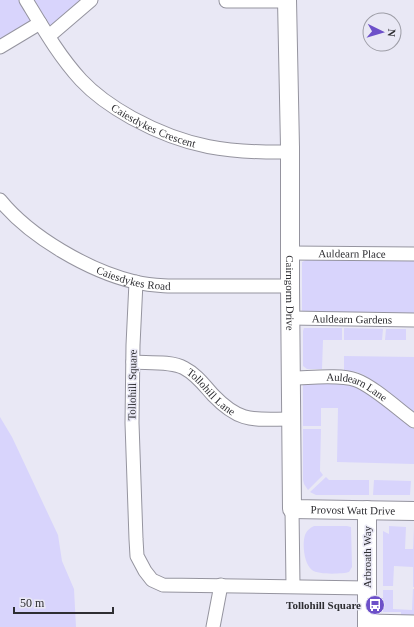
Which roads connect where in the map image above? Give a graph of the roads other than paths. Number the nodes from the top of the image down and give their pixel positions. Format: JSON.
{"nodes":[{"id":1,"x":26,"y":0,"type":"edge"},
{"id":2,"x":91,"y":0,"type":"edge"},
{"id":3,"x":226,"y":0,"type":"edge"},
{"id":4,"x":287,"y":1,"type":"edge"},
{"id":5,"x":40,"y":23,"type":"junction"},
{"id":6,"x":49,"y":36,"type":"junction"},
{"id":7,"x":0,"y":46,"type":"edge"},
{"id":8,"x":290,"y":152,"type":"junction"},
{"id":9,"x":0,"y":200,"type":"edge"},
{"id":10,"x":290,"y":253,"type":"junction"},
{"id":11,"x":414,"y":254,"type":"edge"},
{"id":12,"x":136,"y":282,"type":"junction"},
{"id":13,"x":290,"y":286,"type":"junction"},
{"id":14,"x":290,"y":318,"type":"junction"},
{"id":15,"x":414,"y":320,"type":"edge"},
{"id":16,"x":133,"y":362,"type":"junction"},
{"id":17,"x":291,"y":378,"type":"junction"},
{"id":18,"x":291,"y":418,"type":"junction"},
{"id":19,"x":414,"y":422,"type":"edge"},
{"id":20,"x":292,"y":509,"type":"junction"},
{"id":21,"x":367,"y":510,"type":"junction"},
{"id":22,"x":414,"y":511,"type":"edge"},
{"id":23,"x":221,"y":585,"type":"junction"},
{"id":24,"x":293,"y":586,"type":"junction"},
{"id":25,"x":367,"y":588,"type":"junction"},
{"id":26,"x":414,"y":622,"type":"edge"},
{"id":27,"x":367,"y":624,"type":"edge"},
{"id":28,"x":213,"y":627,"type":"edge"}],
"edges":[{"from":1,"to":5,"type":"street","name":"Caiesdykes Crescent"},
{"from":2,"to":6,"type":"street"},
{"from":3,"to":4,"type":"street"},
{"from":4,"to":8,"type":"street","name":"Cairngorm Drive"},
{"from":5,"to":6,"type":"street","name":"Caiesdykes Crescent"},
{"from":5,"to":7,"type":"street"},
{"from":6,"to":8,"type":"street","name":"Caiesdykes Crescent"},
{"from":8,"to":10,"type":"street","name":"Cairngorm Drive"},
{"from":9,"to":12,"type":"street","name":"Caiesdykes Road"},
{"from":10,"to":11,"type":"street","name":"Auldearn Place"},
{"from":10,"to":13,"type":"street","name":"Cairngorm Drive"},
{"from":12,"to":13,"type":"street","name":"Caiesdykes Road"},
{"from":12,"to":16,"type":"street","name":"Tollohill Square"},
{"from":13,"to":14,"type":"street","name":"Cairngorm Drive"},
{"from":14,"to":15,"type":"street","name":"Auldearn Gardens"},
{"from":14,"to":17,"type":"street","name":"Cairngorm Drive"},
{"from":16,"to":18,"type":"street","name":"Tollohill Lane"},
{"from":16,"to":23,"type":"street","name":"Tollohill Square"},
{"from":17,"to":18,"type":"street","name":"Cairngorm Drive"},
{"from":17,"to":19,"type":"street","name":"Auldearn Lane"},
{"from":18,"to":20,"type":"street","name":"Cairngorm Drive"},
{"from":20,"to":21,"type":"street","name":"Provost Watt Drive"},
{"from":20,"to":24,"type":"street","name":"Cairngorm Drive"},
{"from":21,"to":22,"type":"street","name":"Provost Watt Drive"},
{"from":21,"to":25,"type":"street","name":"Arbroath Way"},
{"from":23,"to":24,"type":"street","name":"Tollohill Square"},
{"from":23,"to":28,"type":"street"},
{"from":24,"to":25,"type":"street","name":"Tollohill Square"},
{"from":25,"to":27,"type":"street","name":"Arbroath Way"},
{"from":26,"to":27,"type":"street"}]}
